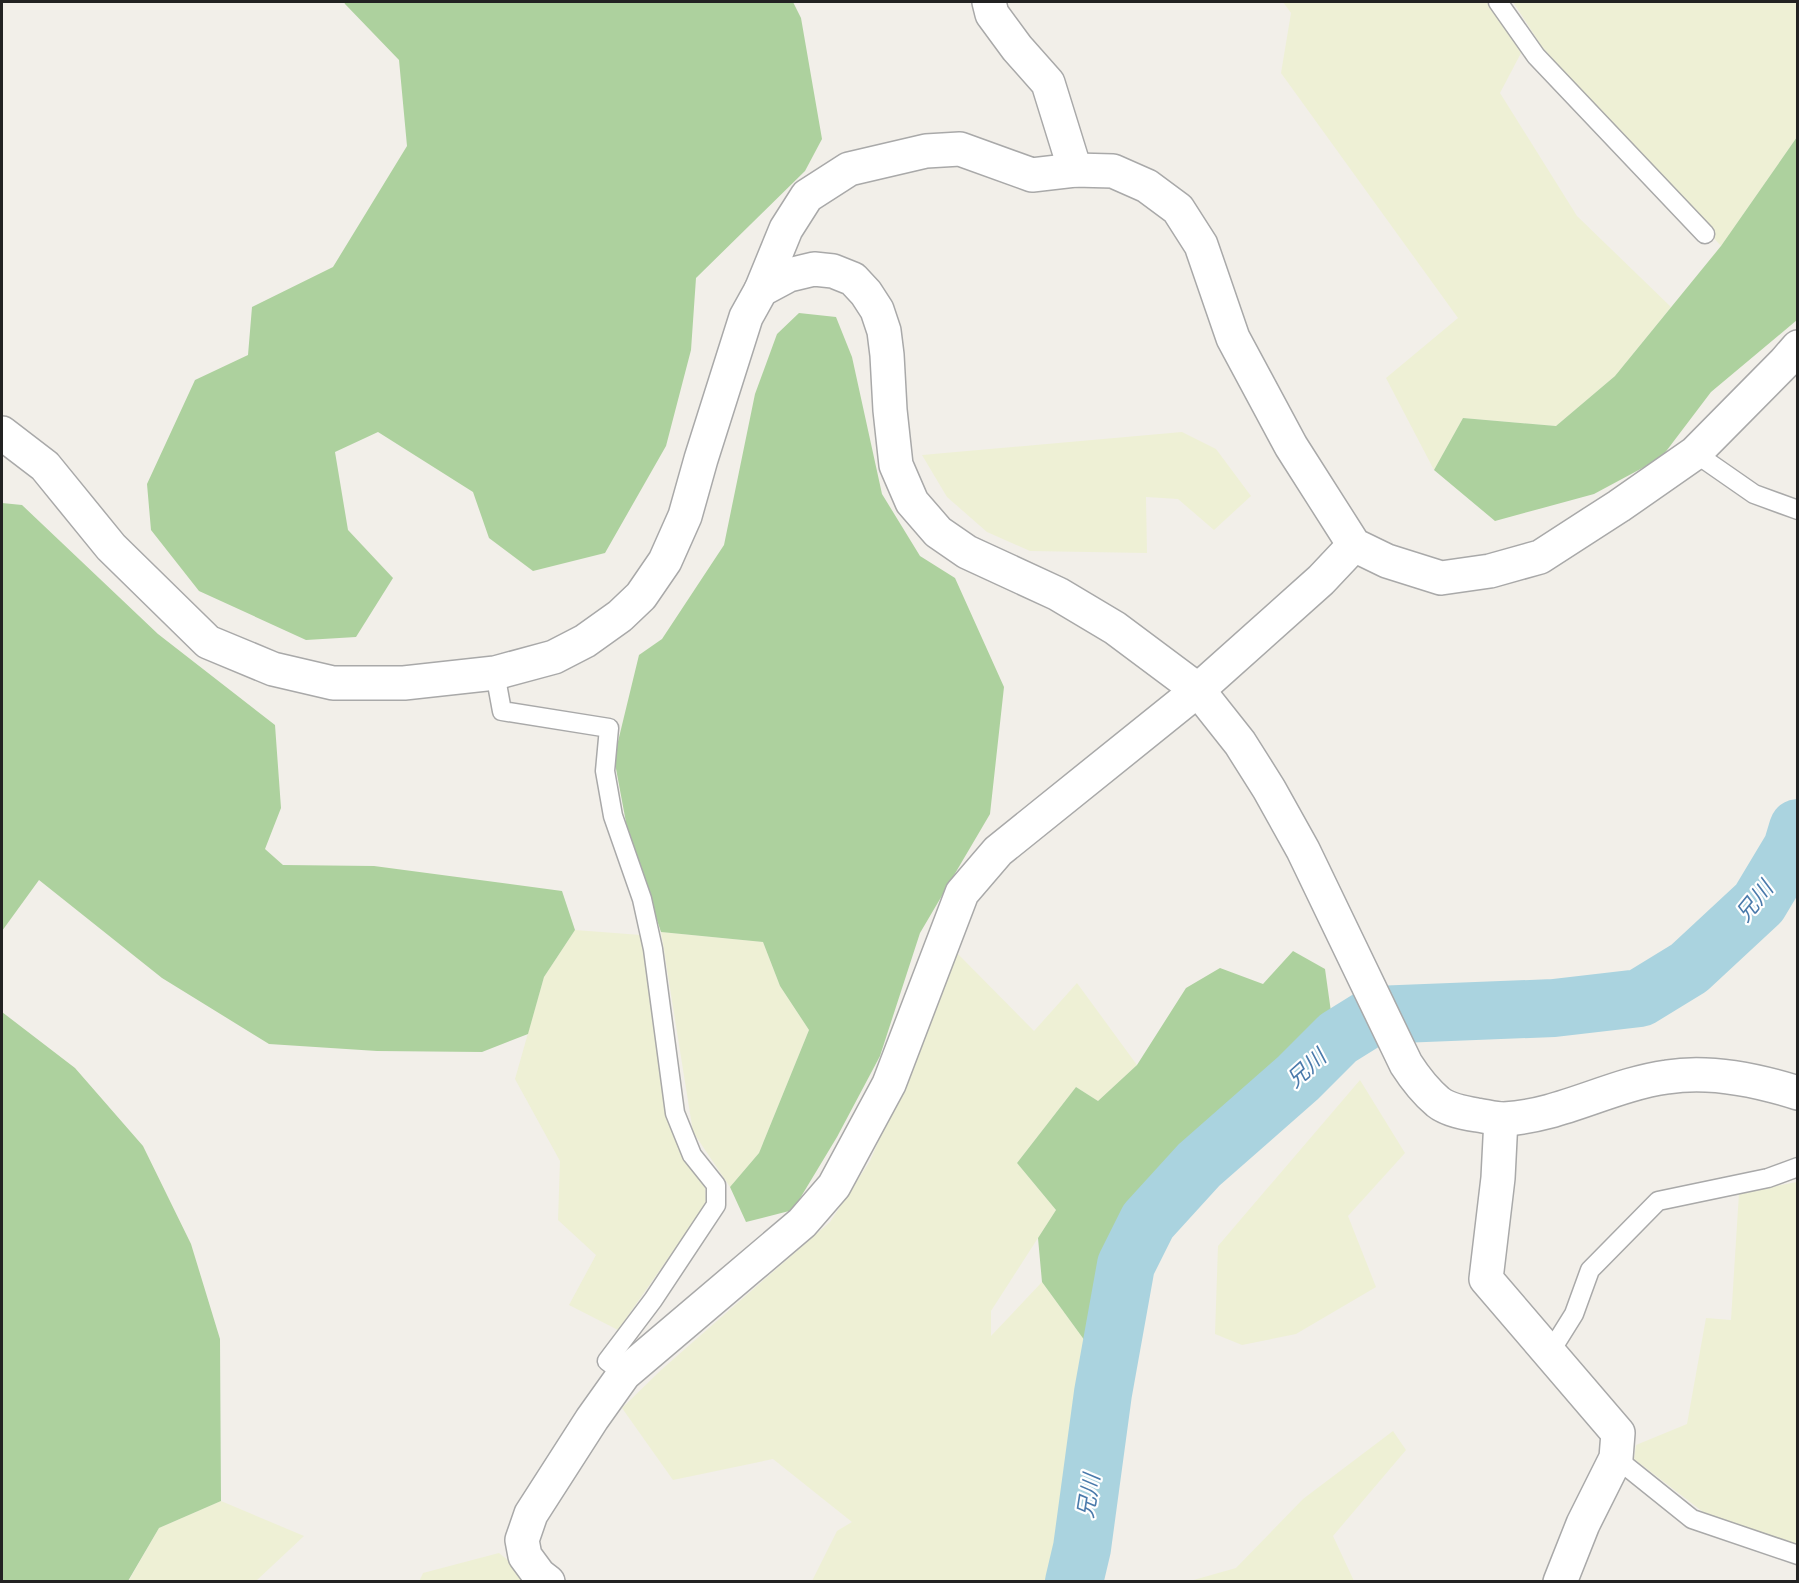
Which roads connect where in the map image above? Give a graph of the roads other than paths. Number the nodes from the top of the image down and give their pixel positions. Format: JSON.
{"nodes":[{"id":1,"x":989,"y":2,"type":"edge"},
{"id":2,"x":1498,"y":2,"type":"edge"},
{"id":3,"x":1075,"y":170,"type":"junction"},
{"id":4,"x":1705,"y":234,"type":"dead end"},
{"id":5,"x":761,"y":290,"type":"junction"},
{"id":6,"x":1797,"y":347,"type":"edge"},
{"id":7,"x":2,"y":433,"type":"edge"},
{"id":8,"x":1695,"y":453,"type":"junction"},
{"id":9,"x":1797,"y":510,"type":"edge"},
{"id":10,"x":1354,"y":545,"type":"junction"},
{"id":11,"x":495,"y":673,"type":"junction"},
{"id":12,"x":1198,"y":690,"type":"junction"},
{"id":13,"x":1797,"y":1093,"type":"edge"},
{"id":14,"x":1501,"y":1119,"type":"junction"},
{"id":15,"x":1797,"y":1167,"type":"edge"},
{"id":16,"x":1549,"y":1354,"type":"junction"},
{"id":17,"x":624,"y":1374,"type":"junction"},
{"id":18,"x":1616,"y":1458,"type":"junction"},
{"id":19,"x":1797,"y":1555,"type":"edge"},
{"id":20,"x":548,"y":1581,"type":"edge"},
{"id":21,"x":1560,"y":1581,"type":"edge"}],
"edges":[{"from":1,"to":3,"type":"street"},
{"from":2,"to":4,"type":"lane"},
{"from":3,"to":5,"type":"street"},
{"from":3,"to":10,"type":"street"},
{"from":5,"to":11,"type":"street"},
{"from":5,"to":12,"type":"street"},
{"from":6,"to":8,"type":"street"},
{"from":7,"to":11,"type":"street"},
{"from":8,"to":9,"type":"lane"},
{"from":8,"to":10,"type":"street"},
{"from":10,"to":12,"type":"street"},
{"from":11,"to":17,"type":"lane"},
{"from":12,"to":14,"type":"street"},
{"from":12,"to":17,"type":"street"},
{"from":13,"to":14,"type":"street"},
{"from":14,"to":16,"type":"street"},
{"from":15,"to":16,"type":"lane"},
{"from":16,"to":18,"type":"street"},
{"from":17,"to":20,"type":"street"},
{"from":18,"to":19,"type":"lane"},
{"from":18,"to":21,"type":"street"}]}
